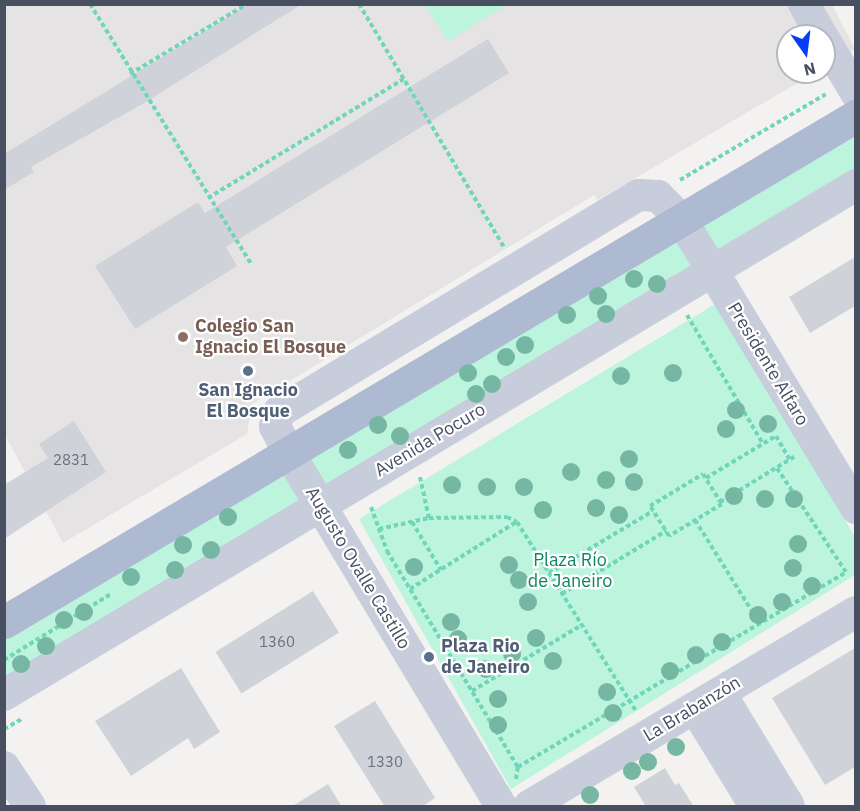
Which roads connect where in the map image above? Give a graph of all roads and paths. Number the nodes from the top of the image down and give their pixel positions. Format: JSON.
{"nodes":[{"id":1,"x":90,"y":4,"type":"edge"},
{"id":2,"x":247,"y":4,"type":"edge"},
{"id":3,"x":359,"y":4,"type":"edge"},
{"id":4,"x":804,"y":4,"type":"edge"},
{"id":5,"x":815,"y":24,"type":"edge"},
{"id":6,"x":836,"y":60,"type":"edge"},
{"id":7,"x":130,"y":74,"type":"junction"},
{"id":8,"x":404,"y":79,"type":"junction"},
{"id":9,"x":855,"y":93,"type":"edge"},
{"id":10,"x":855,"y":116,"type":"edge"},
{"id":11,"x":855,"y":185,"type":"edge"},
{"id":12,"x":208,"y":198,"type":"junction"},
{"id":13,"x":681,"y":219,"type":"junction"},
{"id":14,"x":509,"y":256,"type":"dead end"},
{"id":15,"x":252,"y":265,"type":"dead end"},
{"id":16,"x":712,"y":271,"type":"junction"},
{"id":17,"x":686,"y":315,"type":"dead end"},
{"id":18,"x":763,"y":444,"type":"junction"},
{"id":19,"x":816,"y":444,"type":"junction"},
{"id":20,"x":289,"y":453,"type":"junction"},
{"id":21,"x":790,"y":460,"type":"junction"},
{"id":22,"x":777,"y":468,"type":"junction"},
{"id":23,"x":420,"y":476,"type":"dead end"},
{"id":24,"x":706,"y":478,"type":"junction"},
{"id":25,"x":720,"y":502,"type":"junction"},
{"id":26,"x":320,"y":506,"type":"junction"},
{"id":27,"x":370,"y":506,"type":"dead end"},
{"id":28,"x":855,"y":508,"type":"edge"},
{"id":29,"x":653,"y":511,"type":"junction"},
{"id":30,"x":429,"y":518,"type":"junction"},
{"id":31,"x":696,"y":520,"type":"junction"},
{"id":32,"x":412,"y":521,"type":"junction"},
{"id":33,"x":517,"y":522,"type":"junction"},
{"id":34,"x":379,"y":529,"type":"junction"},
{"id":35,"x":666,"y":531,"type":"junction"},
{"id":36,"x":441,"y":570,"type":"junction"},
{"id":37,"x":549,"y":573,"type":"junction"},
{"id":38,"x":410,"y":589,"type":"junction"},
{"id":39,"x":562,"y":594,"type":"junction"},
{"id":40,"x":855,"y":612,"type":"edge"},
{"id":41,"x":4,"y":622,"type":"edge"},
{"id":42,"x":760,"y":624,"type":"junction"},
{"id":43,"x":582,"y":625,"type":"junction"},
{"id":44,"x":472,"y":691,"type":"junction"},
{"id":45,"x":4,"y":694,"type":"edge"},
{"id":46,"x":630,"y":700,"type":"junction"},
{"id":47,"x":707,"y":700,"type":"junction"},
{"id":48,"x":651,"y":734,"type":"junction"},
{"id":49,"x":4,"y":767,"type":"edge"},
{"id":50,"x":518,"y":767,"type":"junction"},
{"id":51,"x":515,"y":800,"type":"edge"},
{"id":52,"x":30,"y":807,"type":"edge"},
{"id":53,"x":755,"y":807,"type":"edge"},
{"id":54,"x":789,"y":807,"type":"edge"}],
"edges":[{"from":1,"to":7,"type":"path"},
{"from":2,"to":7,"type":"path"},
{"from":3,"to":8,"type":"path"},
{"from":4,"to":5,"type":"street"},
{"from":6,"to":9,"type":"street"},
{"from":7,"to":12,"type":"path"},
{"from":8,"to":12,"type":"path"},
{"from":8,"to":14,"type":"path"},
{"from":10,"to":13,"type":"main road"},
{"from":11,"to":16,"type":"street","name":"Avenida Pocuro"},
{"from":12,"to":15,"type":"path"},
{"from":13,"to":16,"type":"street","name":"Presidente Alfaro"},
{"from":13,"to":20,"type":"main road"},
{"from":13,"to":20,"type":"street","name":"Augusto Ovalle Castillo"},
{"from":16,"to":19,"type":"street","name":"Presidente Alfaro"},
{"from":16,"to":26,"type":"street","name":"Avenida Pocuro"},
{"from":17,"to":18,"type":"path"},
{"from":18,"to":21,"type":"path"},
{"from":18,"to":24,"type":"path"},
{"from":19,"to":21,"type":"path"},
{"from":19,"to":28,"type":"street","name":"Presidente Alfaro"},
{"from":20,"to":26,"type":"street","name":"Augusto Ovalle Castillo"},
{"from":20,"to":41,"type":"main road"},
{"from":21,"to":22,"type":"path"},
{"from":22,"to":25,"type":"path"},
{"from":22,"to":42,"type":"path"},
{"from":23,"to":30,"type":"path"},
{"from":24,"to":25,"type":"path"},
{"from":24,"to":29,"type":"path"},
{"from":25,"to":31,"type":"path"},
{"from":26,"to":45,"type":"street","name":"Avenida Pocuro"},
{"from":26,"to":51,"type":"street","name":"Augusto Ovalle Castillo"},
{"from":27,"to":34,"type":"path"},
{"from":29,"to":35,"type":"path"},
{"from":29,"to":37,"type":"path"},
{"from":30,"to":32,"type":"path"},
{"from":30,"to":33,"type":"path"},
{"from":31,"to":35,"type":"path"},
{"from":31,"to":42,"type":"path"},
{"from":32,"to":34,"type":"path"},
{"from":32,"to":36,"type":"path"},
{"from":33,"to":36,"type":"path"},
{"from":33,"to":37,"type":"path"},
{"from":34,"to":38,"type":"path"},
{"from":35,"to":39,"type":"path"},
{"from":36,"to":38,"type":"path"},
{"from":37,"to":39,"type":"path"},
{"from":38,"to":44,"type":"path"},
{"from":39,"to":43,"type":"path"},
{"from":40,"to":47,"type":"street","name":"La Brabanzón"},
{"from":42,"to":46,"type":"path"},
{"from":43,"to":44,"type":"path"},
{"from":43,"to":46,"type":"path"},
{"from":44,"to":50,"type":"path"},
{"from":46,"to":48,"type":"path"},
{"from":46,"to":50,"type":"path"},
{"from":47,"to":48,"type":"street","name":"La Brabanzón"},
{"from":47,"to":53,"type":"street"},
{"from":47,"to":54,"type":"street"},
{"from":48,"to":51,"type":"street","name":"La Brabanzón"},
{"from":49,"to":52,"type":"street"},
{"from":50,"to":51,"type":"path"}]}
